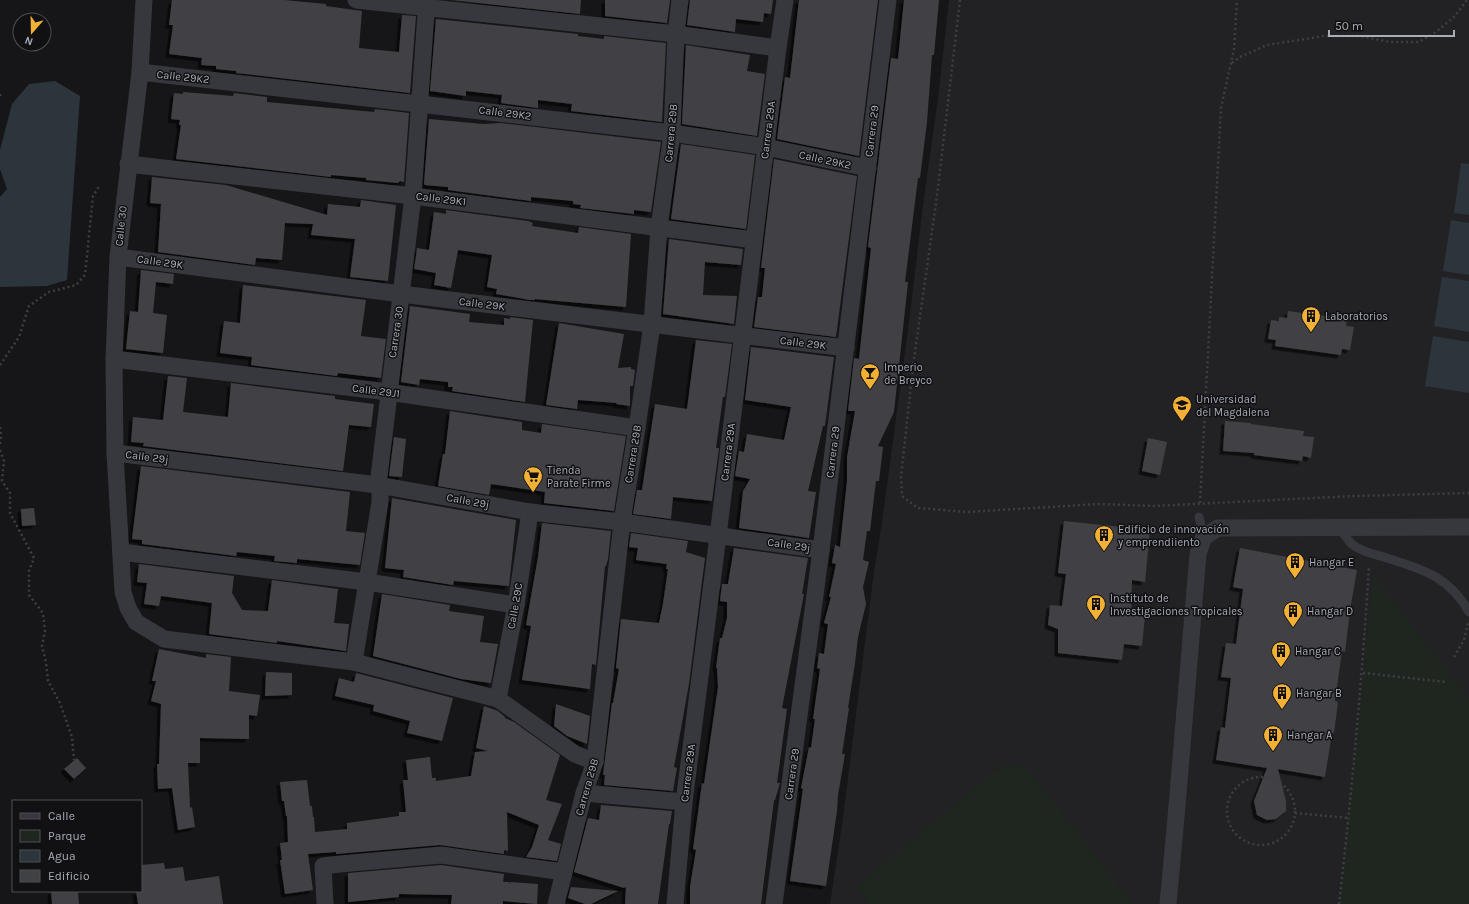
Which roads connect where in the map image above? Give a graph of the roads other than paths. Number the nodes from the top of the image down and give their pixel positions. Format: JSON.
{"nodes":[{"id":1,"x":144,"y":0,"type":"edge"},
{"id":2,"x":356,"y":0,"type":"edge"},
{"id":3,"x":680,"y":0,"type":"edge"},
{"id":4,"x":785,"y":0,"type":"edge"},
{"id":5,"x":888,"y":0,"type":"edge"},
{"id":6,"x":426,"y":4,"type":"edge"},
{"id":7,"x":676,"y":34,"type":"junction"},
{"id":8,"x":778,"y":48,"type":"junction"},
{"id":9,"x":140,"y":72,"type":"junction"},
{"id":10,"x":419,"y":103,"type":"junction"},
{"id":11,"x":672,"y":133,"type":"junction"},
{"id":12,"x":766,"y":148,"type":"junction"},
{"id":13,"x":128,"y":164,"type":"junction"},
{"id":14,"x":868,"y":168,"type":"junction"},
{"id":15,"x":413,"y":196,"type":"junction"},
{"id":16,"x":659,"y":228,"type":"junction"},
{"id":17,"x":754,"y":240,"type":"junction"},
{"id":18,"x":118,"y":257,"type":"junction"},
{"id":19,"x":401,"y":294,"type":"junction"},
{"id":20,"x":652,"y":324,"type":"junction"},
{"id":21,"x":742,"y":335,"type":"junction"},
{"id":22,"x":846,"y":348,"type":"junction"},
{"id":23,"x":114,"y":359,"type":"junction"},
{"id":24,"x":388,"y":392,"type":"junction"},
{"id":25,"x":638,"y":428,"type":"junction"},
{"id":26,"x":115,"y":453,"type":"junction"},
{"id":27,"x":378,"y":485,"type":"junction"},
{"id":28,"x":530,"y":512,"type":"junction"},
{"id":29,"x":1199,"y":517,"type":"road end"},
{"id":30,"x":622,"y":522,"type":"junction"},
{"id":31,"x":1469,"y":527,"type":"edge"},
{"id":32,"x":1340,"y":528,"type":"junction"},
{"id":33,"x":718,"y":536,"type":"junction"},
{"id":34,"x":1204,"y":538,"type":"junction"},
{"id":35,"x":821,"y":550,"type":"junction"},
{"id":36,"x":121,"y":552,"type":"junction"},
{"id":37,"x":367,"y":582,"type":"junction"},
{"id":38,"x":516,"y":605,"type":"junction"},
{"id":39,"x":1469,"y":612,"type":"edge"},
{"id":40,"x":354,"y":662,"type":"junction"},
{"id":41,"x":498,"y":699,"type":"junction"},
{"id":42,"x":595,"y":762,"type":"junction"},
{"id":43,"x":584,"y":793,"type":"junction"},
{"id":44,"x":684,"y":802,"type":"junction"},
{"id":45,"x":564,"y":872,"type":"junction"},
{"id":46,"x":325,"y":904,"type":"edge"},
{"id":47,"x":556,"y":904,"type":"edge"},
{"id":48,"x":675,"y":904,"type":"edge"},
{"id":49,"x":774,"y":904,"type":"edge"},
{"id":50,"x":1168,"y":904,"type":"edge"}],
"edges":[{"from":1,"to":9,"type":"street","name":"Calle 30"},
{"from":2,"to":6,"type":"street"},
{"from":3,"to":7,"type":"street","name":"Carrera 29B"},
{"from":4,"to":8,"type":"street","name":"Carrera 29A"},
{"from":5,"to":14,"type":"street","name":"Carrera 29"},
{"from":6,"to":7,"type":"street"},
{"from":6,"to":10,"type":"street","name":"Carrera 30"},
{"from":7,"to":8,"type":"street"},
{"from":7,"to":11,"type":"street","name":"Carrera 29B"},
{"from":8,"to":12,"type":"street","name":"Carrera 29A"},
{"from":9,"to":10,"type":"street","name":"Calle 29K2"},
{"from":9,"to":13,"type":"street","name":"Calle 30"},
{"from":10,"to":11,"type":"street","name":"Calle 29K2"},
{"from":10,"to":15,"type":"street","name":"Carrera 30"},
{"from":11,"to":12,"type":"street","name":"Calle 29K2"},
{"from":11,"to":16,"type":"street","name":"Carrera 29B"},
{"from":12,"to":14,"type":"street","name":"Calle 29K2"},
{"from":12,"to":17,"type":"street","name":"Carrera 29A"},
{"from":13,"to":15,"type":"street","name":"Calle 29K1"},
{"from":13,"to":18,"type":"street","name":"Calle 30"},
{"from":14,"to":22,"type":"street","name":"Carrera 29"},
{"from":15,"to":16,"type":"street","name":"Calle 29K1"},
{"from":15,"to":19,"type":"street","name":"Carrera 30"},
{"from":16,"to":17,"type":"street","name":"Calle 29K1"},
{"from":16,"to":20,"type":"street","name":"Carrera 29B"},
{"from":17,"to":21,"type":"street","name":"Carrera 29A"},
{"from":18,"to":19,"type":"street","name":"Calle 29K"},
{"from":18,"to":23,"type":"street","name":"Calle 30"},
{"from":19,"to":20,"type":"street","name":"Calle 29K"},
{"from":19,"to":24,"type":"street","name":"Carrera 30"},
{"from":20,"to":21,"type":"street","name":"Calle 29K"},
{"from":20,"to":25,"type":"street","name":"Carrera 29B"},
{"from":21,"to":22,"type":"street","name":"Calle 29K"},
{"from":21,"to":33,"type":"street","name":"Carrera 29A"},
{"from":22,"to":35,"type":"street","name":"Carrera 29"},
{"from":23,"to":24,"type":"street","name":"Calle 29J1"},
{"from":23,"to":26,"type":"street","name":"Calle 30"},
{"from":24,"to":25,"type":"street","name":"Calle 29J1"},
{"from":24,"to":27,"type":"street","name":"Carrera 30"},
{"from":25,"to":30,"type":"street","name":"Carrera 29B"},
{"from":26,"to":27,"type":"street","name":"Calle 29j"},
{"from":26,"to":36,"type":"street","name":"Calle 30"},
{"from":27,"to":28,"type":"street","name":"Calle 29j"},
{"from":27,"to":37,"type":"street","name":"Carrera 30"},
{"from":28,"to":30,"type":"street","name":"Calle 29j"},
{"from":28,"to":38,"type":"street","name":"Calle 29C"},
{"from":29,"to":34,"type":"lane"},
{"from":30,"to":33,"type":"street","name":"Calle 29j"},
{"from":30,"to":42,"type":"street","name":"Carrera 29B"},
{"from":31,"to":32,"type":"street"},
{"from":32,"to":34,"type":"street"},
{"from":32,"to":39,"type":"lane"},
{"from":33,"to":35,"type":"street","name":"Calle 29j"},
{"from":33,"to":44,"type":"street","name":"Carrera 29A"},
{"from":34,"to":50,"type":"street"},
{"from":35,"to":49,"type":"street","name":"Carrera 29"},
{"from":36,"to":37,"type":"street"},
{"from":36,"to":40,"type":"street","name":"Calle 30"},
{"from":37,"to":38,"type":"street"},
{"from":37,"to":40,"type":"street","name":"Carrera 30"},
{"from":38,"to":41,"type":"street","name":"Calle 29C"},
{"from":40,"to":41,"type":"street","name":"Calle 30"},
{"from":41,"to":42,"type":"street"},
{"from":42,"to":43,"type":"street","name":"Carrera 29B"},
{"from":43,"to":44,"type":"street"},
{"from":43,"to":45,"type":"street","name":"Carrera 29B"},
{"from":44,"to":48,"type":"street","name":"Carrera 29A"},
{"from":45,"to":46,"type":"street"},
{"from":45,"to":47,"type":"street","name":"Carrera 29B"}]}
